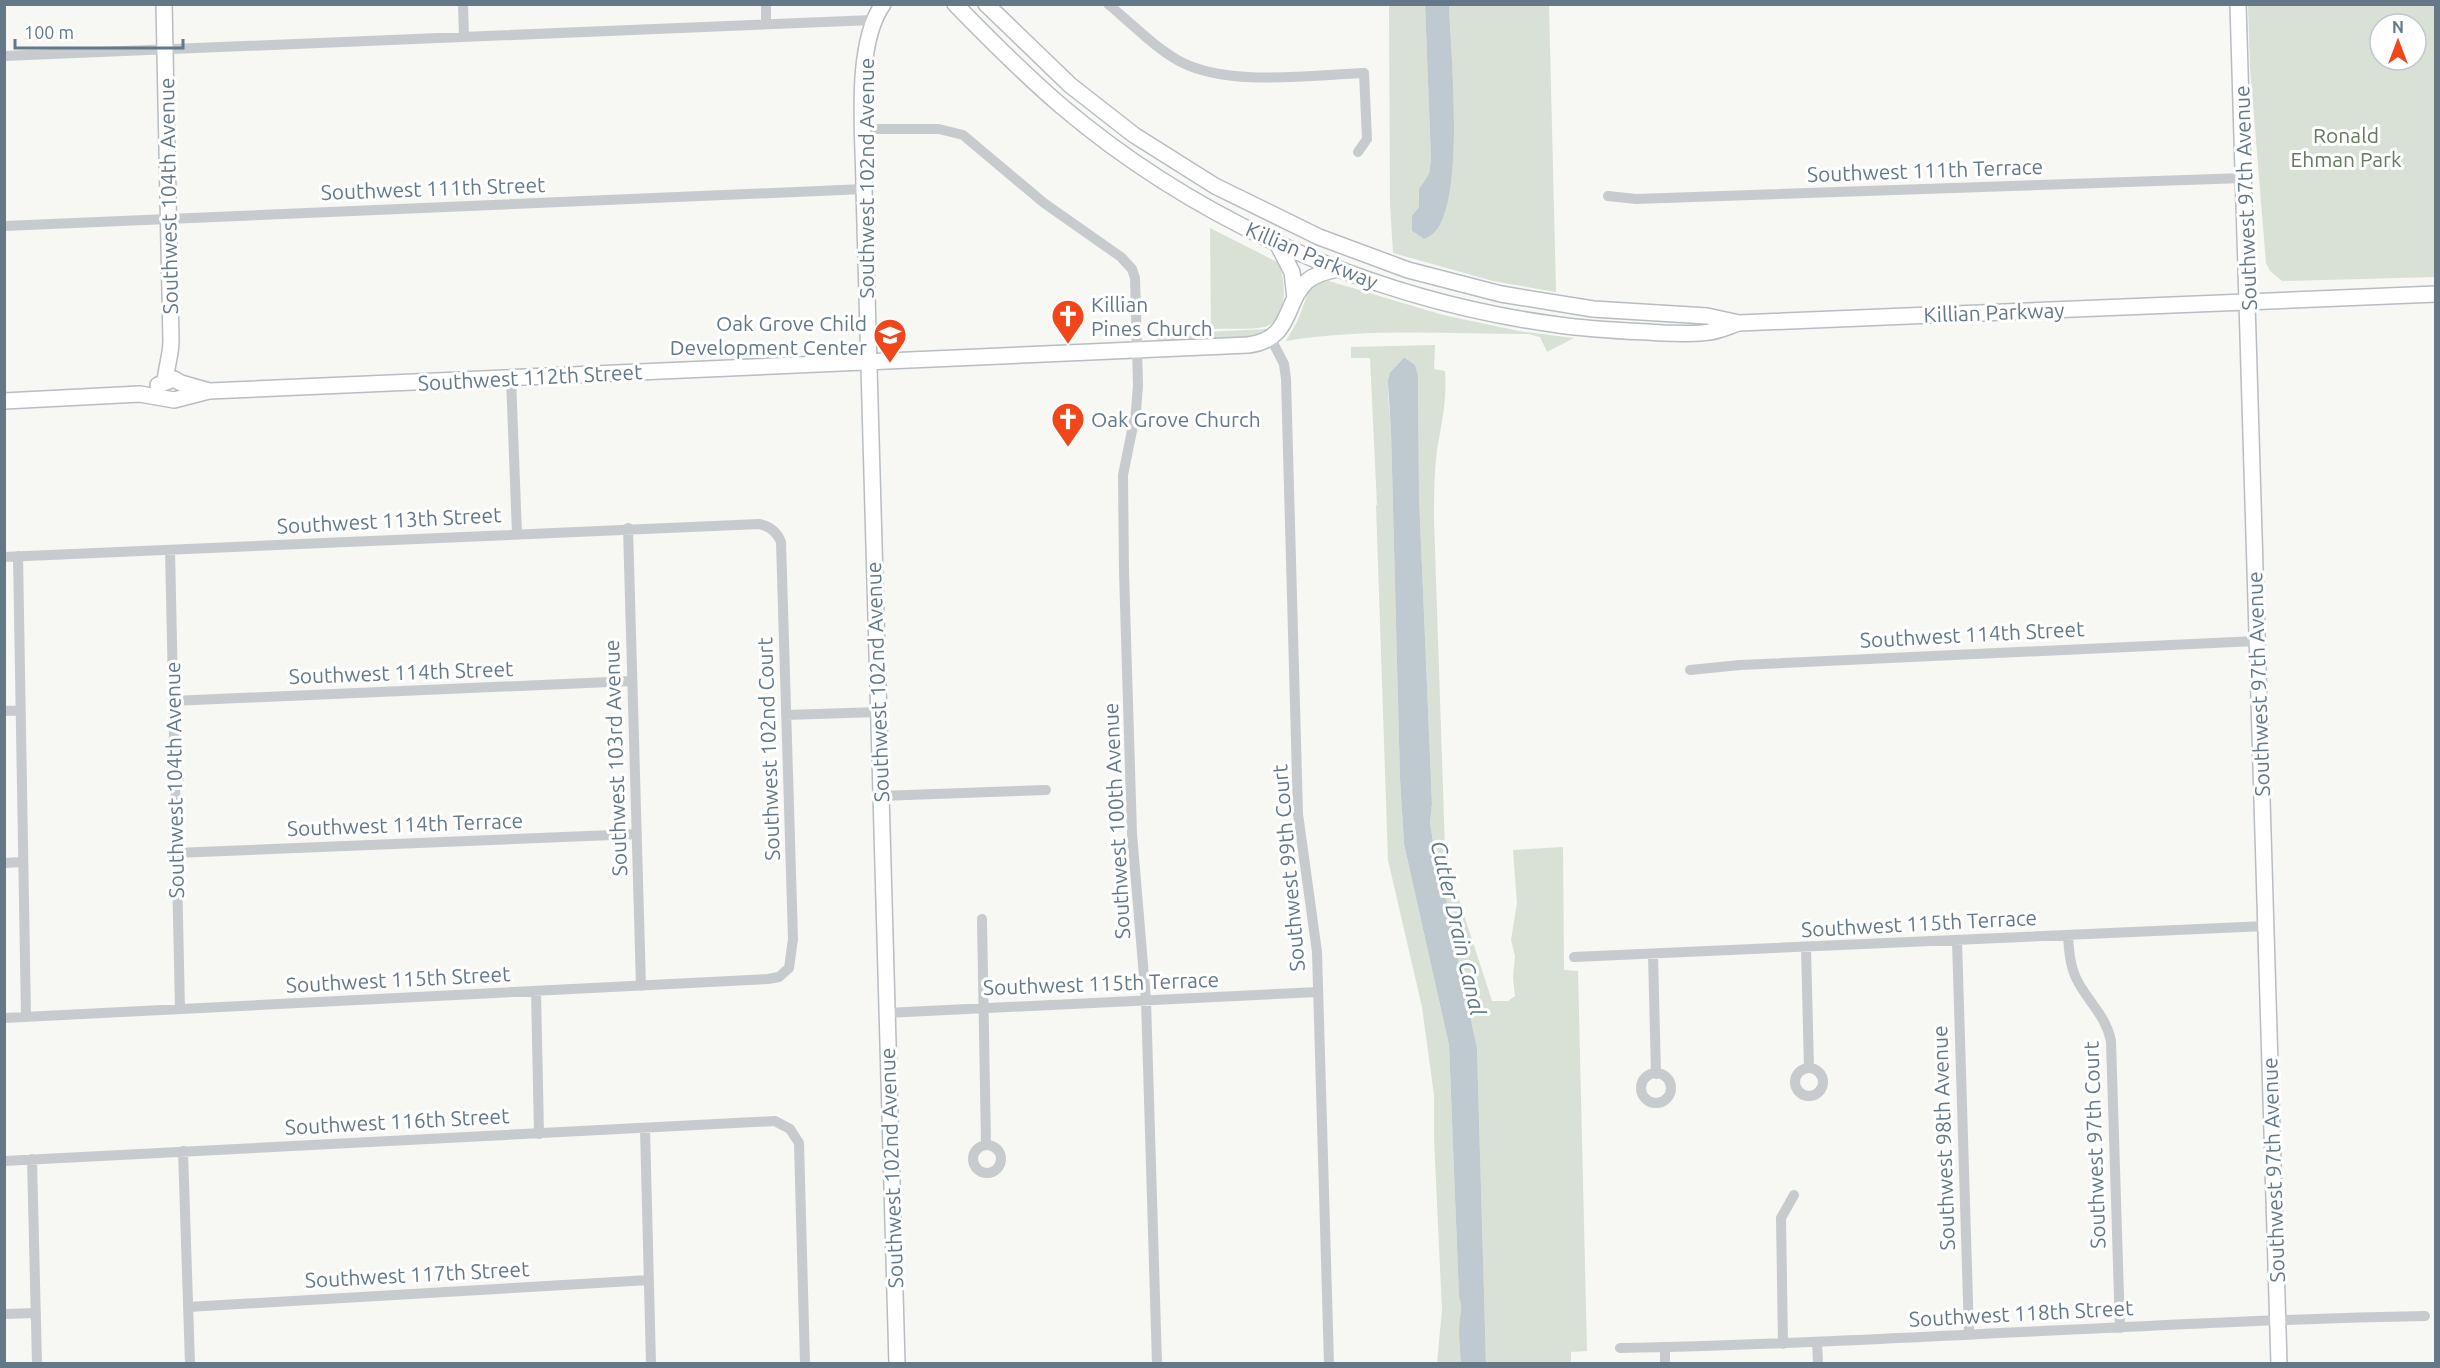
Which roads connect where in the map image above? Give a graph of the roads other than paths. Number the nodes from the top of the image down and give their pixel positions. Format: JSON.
{"nodes":[{"id":1,"x":164,"y":4,"type":"edge"},
{"id":2,"x":463,"y":4,"type":"edge"},
{"id":3,"x":766,"y":4,"type":"edge"},
{"id":4,"x":883,"y":4,"type":"edge"},
{"id":5,"x":955,"y":4,"type":"edge"},
{"id":6,"x":986,"y":4,"type":"edge"},
{"id":7,"x":1108,"y":4,"type":"edge"},
{"id":8,"x":2238,"y":4,"type":"edge"},
{"id":9,"x":873,"y":20,"type":"junction"},
{"id":10,"x":766,"y":24,"type":"junction"},
{"id":11,"x":464,"y":37,"type":"junction"},
{"id":12,"x":165,"y":49,"type":"junction"},
{"id":13,"x":4,"y":56,"type":"edge"},
{"id":14,"x":864,"y":129,"type":"junction"},
{"id":15,"x":1358,"y":152,"type":"dead end"},
{"id":16,"x":2244,"y":178,"type":"junction"},
{"id":17,"x":864,"y":189,"type":"junction"},
{"id":18,"x":1608,"y":196,"type":"dead end"},
{"id":19,"x":168,"y":219,"type":"junction"},
{"id":20,"x":4,"y":226,"type":"edge"},
{"id":21,"x":1277,"y":243,"type":"junction"},
{"id":22,"x":1338,"y":269,"type":"junction"},
{"id":23,"x":2436,"y":294,"type":"edge"},
{"id":24,"x":1295,"y":298,"type":"junction"},
{"id":25,"x":2248,"y":301,"type":"junction"},
{"id":26,"x":1739,"y":323,"type":"junction"},
{"id":27,"x":1270,"y":337,"type":"junction"},
{"id":28,"x":1138,"y":351,"type":"junction"},
{"id":29,"x":867,"y":362,"type":"junction"},
{"id":30,"x":511,"y":378,"type":"junction"},
{"id":31,"x":172,"y":388,"type":"junction"},
{"id":32,"x":4,"y":401,"type":"edge"},
{"id":33,"x":628,"y":528,"type":"junction"},
{"id":34,"x":774,"y":531,"type":"joint"},
{"id":35,"x":517,"y":534,"type":"junction"},
{"id":36,"x":170,"y":550,"type":"junction"},
{"id":37,"x":18,"y":556,"type":"junction"},
{"id":38,"x":4,"y":557,"type":"edge"},
{"id":39,"x":2256,"y":641,"type":"junction"},
{"id":40,"x":1690,"y":670,"type":"dead end"},
{"id":41,"x":632,"y":681,"type":"junction"},
{"id":42,"x":172,"y":701,"type":"junction"},
{"id":43,"x":20,"y":710,"type":"junction"},
{"id":44,"x":4,"y":711,"type":"edge"},
{"id":45,"x":878,"y":712,"type":"junction"},
{"id":46,"x":786,"y":715,"type":"junction"},
{"id":47,"x":1046,"y":790,"type":"dead end"},
{"id":48,"x":880,"y":796,"type":"junction"},
{"id":49,"x":637,"y":834,"type":"junction"},
{"id":50,"x":175,"y":853,"type":"junction"},
{"id":51,"x":22,"y":862,"type":"junction"},
{"id":52,"x":4,"y":863,"type":"edge"},
{"id":53,"x":982,"y":919,"type":"dead end"},
{"id":54,"x":2266,"y":926,"type":"junction"},
{"id":55,"x":2068,"y":936,"type":"junction"},
{"id":56,"x":1957,"y":941,"type":"junction"},
{"id":57,"x":1806,"y":948,"type":"junction"},
{"id":58,"x":1653,"y":954,"type":"junction"},
{"id":59,"x":1574,"y":957,"type":"dead end"},
{"id":60,"x":789,"y":968,"type":"joint"},
{"id":61,"x":641,"y":986,"type":"junction"},
{"id":62,"x":536,"y":991,"type":"junction"},
{"id":63,"x":1318,"y":992,"type":"junction"},
{"id":64,"x":1146,"y":1000,"type":"junction"},
{"id":65,"x":983,"y":1008,"type":"junction"},
{"id":66,"x":180,"y":1009,"type":"junction"},
{"id":67,"x":886,"y":1013,"type":"junction"},
{"id":68,"x":26,"y":1017,"type":"junction"},
{"id":69,"x":4,"y":1018,"type":"edge"},
{"id":70,"x":1809,"y":1068,"type":"dead end"},
{"id":71,"x":1656,"y":1074,"type":"dead end"},
{"id":72,"x":645,"y":1128,"type":"junction"},
{"id":73,"x":539,"y":1134,"type":"junction"},
{"id":74,"x":986,"y":1144,"type":"dead end"},
{"id":75,"x":183,"y":1151,"type":"junction"},
{"id":76,"x":32,"y":1159,"type":"junction"},
{"id":77,"x":4,"y":1161,"type":"edge"},
{"id":78,"x":1794,"y":1195,"type":"dead end"},
{"id":79,"x":649,"y":1280,"type":"junction"},
{"id":80,"x":188,"y":1307,"type":"junction"},
{"id":81,"x":36,"y":1313,"type":"junction"},
{"id":82,"x":4,"y":1314,"type":"edge"},
{"id":83,"x":2425,"y":1316,"type":"dead end"},
{"id":84,"x":2277,"y":1320,"type":"junction"},
{"id":85,"x":2120,"y":1328,"type":"junction"},
{"id":86,"x":1969,"y":1334,"type":"junction"},
{"id":87,"x":1817,"y":1342,"type":"junction"},
{"id":88,"x":1783,"y":1344,"type":"junction"},
{"id":89,"x":1665,"y":1347,"type":"junction"},
{"id":90,"x":1620,"y":1348,"type":"dead end"},
{"id":91,"x":37,"y":1364,"type":"edge"},
{"id":92,"x":190,"y":1364,"type":"edge"},
{"id":93,"x":651,"y":1364,"type":"edge"},
{"id":94,"x":805,"y":1364,"type":"edge"},
{"id":95,"x":897,"y":1364,"type":"edge"},
{"id":96,"x":1157,"y":1364,"type":"edge"},
{"id":97,"x":1329,"y":1364,"type":"edge"},
{"id":98,"x":1665,"y":1364,"type":"edge"},
{"id":99,"x":1818,"y":1364,"type":"edge"},
{"id":100,"x":2279,"y":1364,"type":"edge"}],
"edges":[{"from":1,"to":12,"type":"street","name":"Southwest 104th Avenue"},
{"from":2,"to":11,"type":"street"},
{"from":3,"to":10,"type":"street"},
{"from":4,"to":9,"type":"street","name":"Southwest 102nd Avenue"},
{"from":5,"to":21,"type":"street","name":"Killian Parkway"},
{"from":6,"to":26,"type":"street","name":"Killian Parkway"},
{"from":7,"to":15,"type":"street"},
{"from":8,"to":16,"type":"street","name":"Southwest 97th Avenue"},
{"from":9,"to":10,"type":"street"},
{"from":9,"to":14,"type":"street","name":"Southwest 102nd Avenue"},
{"from":10,"to":11,"type":"street"},
{"from":11,"to":12,"type":"street"},
{"from":12,"to":13,"type":"street"},
{"from":12,"to":19,"type":"street","name":"Southwest 104th Avenue"},
{"from":14,"to":17,"type":"street","name":"Southwest 102nd Avenue"},
{"from":14,"to":28,"type":"street","name":"Southwest 100th Avenue"},
{"from":16,"to":18,"type":"street","name":"Southwest 111th Terrace"},
{"from":16,"to":25,"type":"street","name":"Southwest 97th Avenue"},
{"from":17,"to":19,"type":"street","name":"Southwest 111th Street"},
{"from":17,"to":29,"type":"street","name":"Southwest 102nd Avenue"},
{"from":19,"to":20,"type":"street","name":"Southwest 111th Street"},
{"from":19,"to":31,"type":"street","name":"Southwest 104th Avenue"},
{"from":21,"to":22,"type":"street","name":"Killian Parkway"},
{"from":21,"to":24,"type":"street"},
{"from":22,"to":24,"type":"street"},
{"from":22,"to":26,"type":"street","name":"Killian Parkway"},
{"from":23,"to":25,"type":"street"},
{"from":24,"to":27,"type":"street"},
{"from":25,"to":26,"type":"street","name":"Killian Parkway"},
{"from":25,"to":39,"type":"street","name":"Southwest 97th Avenue"},
{"from":27,"to":28,"type":"street","name":"Southwest 112th Street"},
{"from":27,"to":63,"type":"street","name":"Southwest 99th Court"},
{"from":28,"to":29,"type":"street","name":"Southwest 112th Street"},
{"from":28,"to":64,"type":"street","name":"Southwest 100th Avenue"},
{"from":29,"to":30,"type":"street","name":"Southwest 112th Street"},
{"from":29,"to":45,"type":"street","name":"Southwest 102nd Avenue"},
{"from":30,"to":31,"type":"street","name":"Southwest 112th Street"},
{"from":30,"to":35,"type":"street"},
{"from":31,"to":32,"type":"street"},
{"from":33,"to":34,"type":"street","name":"Southwest 113th Street"},
{"from":33,"to":35,"type":"street","name":"Southwest 113th Street"},
{"from":33,"to":41,"type":"street","name":"Southwest 103rd Avenue"},
{"from":34,"to":46,"type":"street","name":"Southwest 102nd Court"},
{"from":35,"to":36,"type":"street","name":"Southwest 113th Street"},
{"from":36,"to":37,"type":"street","name":"Southwest 113th Street"},
{"from":36,"to":42,"type":"street","name":"Southwest 104th Avenue"},
{"from":37,"to":38,"type":"street","name":"Southwest 113th Street"},
{"from":37,"to":43,"type":"street"},
{"from":39,"to":40,"type":"street","name":"Southwest 114th Street"},
{"from":39,"to":54,"type":"street","name":"Southwest 97th Avenue"},
{"from":41,"to":42,"type":"street","name":"Southwest 114th Street"},
{"from":41,"to":49,"type":"street","name":"Southwest 103rd Avenue"},
{"from":42,"to":50,"type":"street","name":"Southwest 104th Avenue"},
{"from":43,"to":44,"type":"street"},
{"from":43,"to":51,"type":"street"},
{"from":45,"to":46,"type":"street"},
{"from":45,"to":48,"type":"street","name":"Southwest 102nd Avenue"},
{"from":46,"to":60,"type":"street","name":"Southwest 102nd Court"},
{"from":47,"to":48,"type":"street"},
{"from":48,"to":67,"type":"street","name":"Southwest 102nd Avenue"},
{"from":49,"to":50,"type":"street","name":"Southwest 114th Terrace"},
{"from":49,"to":61,"type":"street","name":"Southwest 103rd Avenue"},
{"from":50,"to":66,"type":"street","name":"Southwest 104th Avenue"},
{"from":51,"to":52,"type":"street"},
{"from":51,"to":68,"type":"street"},
{"from":53,"to":65,"type":"street"},
{"from":54,"to":55,"type":"street","name":"Southwest 115th Terrace"},
{"from":54,"to":84,"type":"street","name":"Southwest 97th Avenue"},
{"from":55,"to":56,"type":"street","name":"Southwest 115th Terrace"},
{"from":55,"to":85,"type":"street","name":"Southwest 97th Court"},
{"from":56,"to":57,"type":"street","name":"Southwest 115th Terrace"},
{"from":56,"to":86,"type":"street","name":"Southwest 98th Avenue"},
{"from":57,"to":58,"type":"street","name":"Southwest 115th Terrace"},
{"from":57,"to":70,"type":"street"},
{"from":58,"to":59,"type":"street","name":"Southwest 115th Terrace"},
{"from":58,"to":71,"type":"street"},
{"from":60,"to":61,"type":"street","name":"Southwest 115th Street"},
{"from":61,"to":62,"type":"street","name":"Southwest 115th Street"},
{"from":62,"to":66,"type":"street","name":"Southwest 115th Street"},
{"from":62,"to":73,"type":"street"},
{"from":63,"to":64,"type":"street","name":"Southwest 115th Terrace"},
{"from":63,"to":97,"type":"street","name":"Southwest 99th Court"},
{"from":64,"to":65,"type":"street","name":"Southwest 115th Terrace"},
{"from":64,"to":96,"type":"street","name":"Southwest 100th Avenue"},
{"from":65,"to":67,"type":"street","name":"Southwest 115th Terrace"},
{"from":65,"to":74,"type":"street"},
{"from":66,"to":68,"type":"street","name":"Southwest 115th Street"},
{"from":67,"to":95,"type":"street","name":"Southwest 102nd Avenue"},
{"from":68,"to":69,"type":"street","name":"Southwest 115th Street"},
{"from":72,"to":73,"type":"street","name":"Southwest 116th Street"},
{"from":72,"to":79,"type":"street"},
{"from":72,"to":94,"type":"street","name":"Southwest 116th Street"},
{"from":73,"to":75,"type":"street","name":"Southwest 116th Street"},
{"from":75,"to":76,"type":"street","name":"Southwest 116th Street"},
{"from":75,"to":80,"type":"street"},
{"from":76,"to":77,"type":"street","name":"Southwest 116th Street"},
{"from":76,"to":81,"type":"street"},
{"from":78,"to":88,"type":"street"},
{"from":79,"to":80,"type":"street","name":"Southwest 117th Street"},
{"from":79,"to":93,"type":"street"},
{"from":80,"to":92,"type":"street"},
{"from":81,"to":82,"type":"street"},
{"from":81,"to":91,"type":"street"},
{"from":83,"to":84,"type":"street","name":"Southwest 118th Street"},
{"from":84,"to":85,"type":"street","name":"Southwest 118th Street"},
{"from":84,"to":100,"type":"street","name":"Southwest 97th Avenue"},
{"from":85,"to":86,"type":"street","name":"Southwest 118th Street"},
{"from":86,"to":87,"type":"street","name":"Southwest 118th Street"},
{"from":87,"to":88,"type":"street","name":"Southwest 118th Street"},
{"from":87,"to":99,"type":"street"},
{"from":88,"to":89,"type":"street","name":"Southwest 118th Street"},
{"from":89,"to":90,"type":"street","name":"Southwest 118th Street"},
{"from":89,"to":98,"type":"street"}]}
